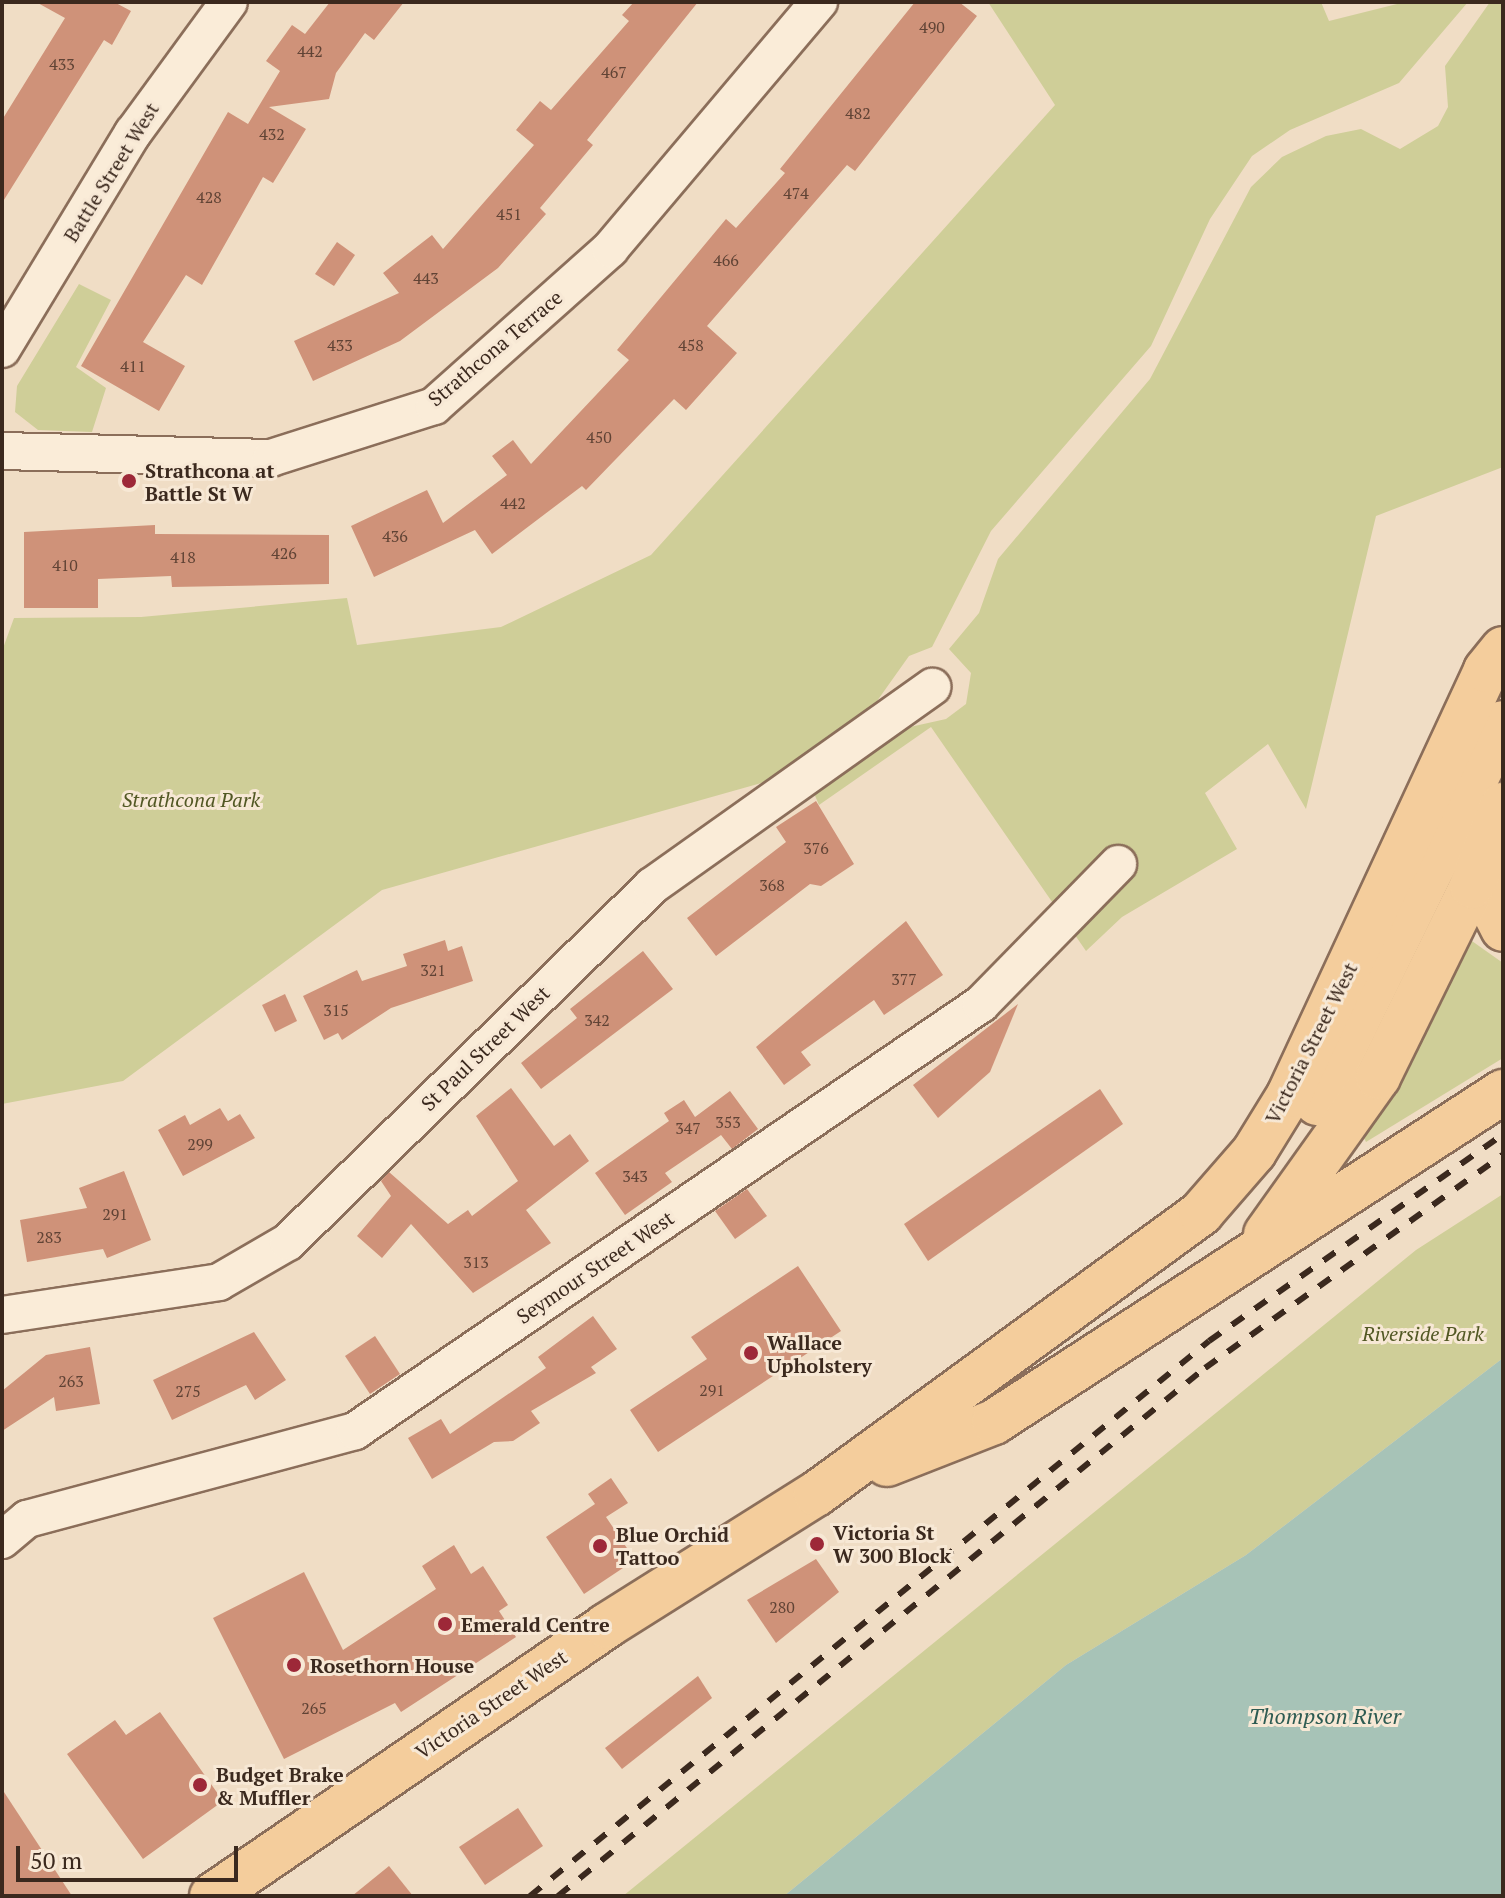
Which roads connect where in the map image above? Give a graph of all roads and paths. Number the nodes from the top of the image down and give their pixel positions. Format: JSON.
{"nodes":[{"id":1,"x":229,"y":2,"type":"edge"},
{"id":2,"x":819,"y":2,"type":"edge"},
{"id":3,"x":2,"y":349,"type":"edge"},
{"id":4,"x":2,"y":451,"type":"edge"},
{"id":5,"x":1503,"y":649,"type":"edge"},
{"id":6,"x":932,"y":687,"type":"dead end"},
{"id":7,"x":1503,"y":723,"type":"edge"},
{"id":8,"x":1498,"y":820,"type":"edge"},
{"id":9,"x":1118,"y":864,"type":"dead end"},
{"id":10,"x":1503,"y":929,"type":"edge"},
{"id":11,"x":1503,"y":1092,"type":"edge"},
{"id":12,"x":1251,"y":1256,"type":"junction"},
{"id":13,"x":2,"y":1315,"type":"edge"},
{"id":14,"x":865,"y":1473,"type":"junction"},
{"id":15,"x":816,"y":1494,"type":"junction"},
{"id":16,"x":2,"y":1540,"type":"edge"},
{"id":17,"x":212,"y":1896,"type":"edge"}],
"edges":[{"from":1,"to":3,"type":"street","name":"Battle Street West"},
{"from":2,"to":4,"type":"street","name":"Strathcona Terrace"},
{"from":5,"to":15,"type":"main road","name":"Victoria Street West"},
{"from":6,"to":13,"type":"street","name":"St Paul Street West"},
{"from":7,"to":14,"type":"main road"},
{"from":8,"to":10,"type":"main road"},
{"from":8,"to":12,"type":"main road"},
{"from":9,"to":16,"type":"street","name":"Seymour Street West"},
{"from":11,"to":12,"type":"main road","name":"Victoria Street West"},
{"from":12,"to":14,"type":"main road","name":"Victoria Street West"},
{"from":14,"to":15,"type":"main road","name":"Victoria Street West"},
{"from":15,"to":17,"type":"main road","name":"Victoria Street West"}]}
